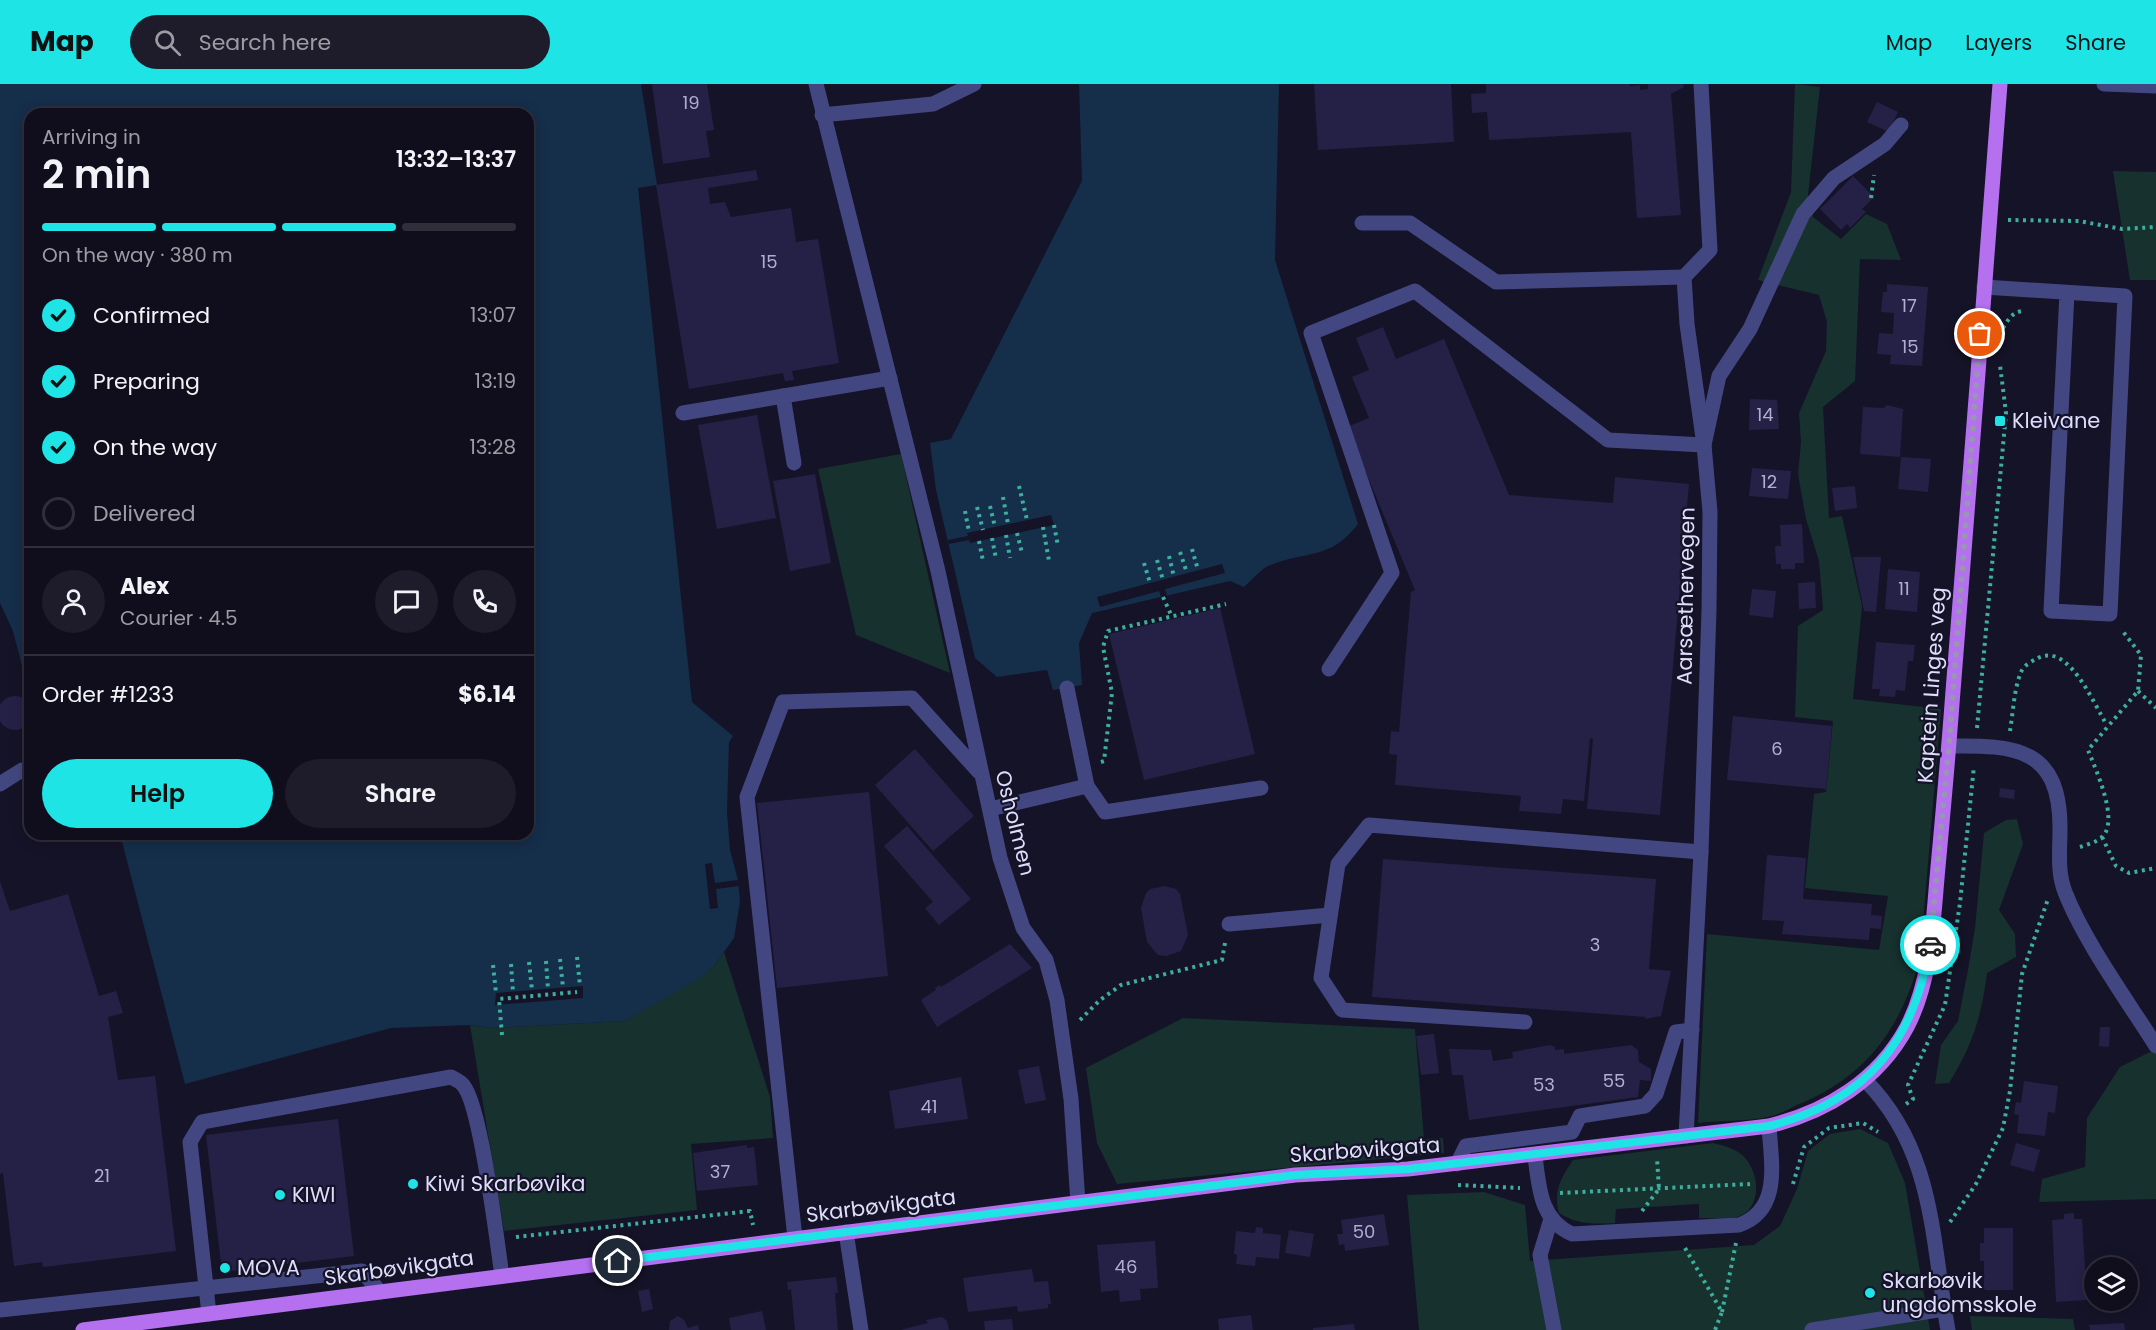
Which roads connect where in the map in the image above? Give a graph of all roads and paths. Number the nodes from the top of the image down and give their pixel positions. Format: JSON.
{"nodes":[{"id":1,"x":816,"y":84,"type":"edge"},
{"id":2,"x":974,"y":84,"type":"edge"},
{"id":3,"x":1701,"y":84,"type":"edge"},
{"id":4,"x":2000,"y":84,"type":"edge"},
{"id":5,"x":2104,"y":84,"type":"edge"},
{"id":6,"x":2156,"y":86,"type":"edge"},
{"id":7,"x":822,"y":115,"type":"junction"},
{"id":8,"x":1901,"y":125,"type":"dead end"},
{"id":9,"x":1989,"y":220,"type":"junction"},
{"id":10,"x":1362,"y":223,"type":"dead end"},
{"id":11,"x":2156,"y":227,"type":"edge"},
{"id":12,"x":1684,"y":277,"type":"junction"},
{"id":13,"x":1984,"y":287,"type":"junction"},
{"id":14,"x":2067,"y":293,"type":"junction"},
{"id":15,"x":2026,"y":311,"type":"dead end"},
{"id":16,"x":2002,"y":330,"type":"dead end"},
{"id":17,"x":1999,"y":360,"type":"dead end"},
{"id":18,"x":890,"y":378,"type":"junction"},
{"id":19,"x":783,"y":396,"type":"junction"},
{"id":20,"x":683,"y":413,"type":"dead end"},
{"id":21,"x":1704,"y":445,"type":"junction"},
{"id":22,"x":794,"y":463,"type":"dead end"},
{"id":23,"x":1019,"y":486,"type":"dead end"},
{"id":24,"x":1003,"y":497,"type":"dead end"},
{"id":25,"x":990,"y":506,"type":"dead end"},
{"id":26,"x":978,"y":507,"type":"dead end"},
{"id":27,"x":965,"y":511,"type":"dead end"},
{"id":28,"x":1027,"y":520,"type":"dead end"},
{"id":29,"x":1008,"y":524,"type":"dead end"},
{"id":30,"x":1053,"y":525,"type":"dead end"},
{"id":31,"x":994,"y":527,"type":"dead end"},
{"id":32,"x":1043,"y":527,"type":"dead end"},
{"id":33,"x":983,"y":530,"type":"dead end"},
{"id":34,"x":969,"y":532,"type":"dead end"},
{"id":35,"x":1017,"y":533,"type":"dead end"},
{"id":36,"x":1006,"y":535,"type":"dead end"},
{"id":37,"x":992,"y":538,"type":"dead end"},
{"id":38,"x":979,"y":541,"type":"dead end"},
{"id":39,"x":1058,"y":546,"type":"dead end"},
{"id":40,"x":1192,"y":549,"type":"dead end"},
{"id":41,"x":1180,"y":552,"type":"dead end"},
{"id":42,"x":1022,"y":553,"type":"dead end"},
{"id":43,"x":1168,"y":556,"type":"dead end"},
{"id":44,"x":1010,"y":558,"type":"dead end"},
{"id":45,"x":996,"y":559,"type":"dead end"},
{"id":46,"x":1157,"y":560,"type":"dead end"},
{"id":47,"x":983,"y":561,"type":"dead end"},
{"id":48,"x":1049,"y":561,"type":"dead end"},
{"id":49,"x":1144,"y":563,"type":"dead end"},
{"id":50,"x":1198,"y":570,"type":"dead end"},
{"id":51,"x":1187,"y":573,"type":"dead end"},
{"id":52,"x":1174,"y":577,"type":"dead end"},
{"id":53,"x":1163,"y":580,"type":"dead end"},
{"id":54,"x":1150,"y":583,"type":"dead end"},
{"id":55,"x":1163,"y":597,"type":"dead end"},
{"id":56,"x":1226,"y":604,"type":"dead end"},
{"id":57,"x":2110,"y":614,"type":"junction"},
{"id":58,"x":1172,"y":616,"type":"junction"},
{"id":59,"x":1329,"y":669,"type":"dead end"},
{"id":60,"x":1067,"y":688,"type":"dead end"},
{"id":61,"x":2138,"y":691,"type":"junction"},
{"id":62,"x":2156,"y":708,"type":"edge"},
{"id":63,"x":2107,"y":725,"type":"junction"},
{"id":64,"x":1949,"y":746,"type":"junction"},
{"id":65,"x":1976,"y":746,"type":"junction"},
{"id":66,"x":2006,"y":746,"type":"junction"},
{"id":67,"x":1083,"y":766,"type":"junction"},
{"id":68,"x":22,"y":770,"type":"dead end"},
{"id":69,"x":980,"y":773,"type":"junction"},
{"id":70,"x":0,"y":784,"type":"edge"},
{"id":71,"x":1088,"y":786,"type":"junction"},
{"id":72,"x":1261,"y":788,"type":"dead end"},
{"id":73,"x":990,"y":809,"type":"junction"},
{"id":74,"x":2102,"y":837,"type":"junction"},
{"id":75,"x":1701,"y":852,"type":"junction"},
{"id":76,"x":2060,"y":856,"type":"junction"},
{"id":77,"x":2156,"y":868,"type":"edge"},
{"id":78,"x":2060,"y":874,"type":"junction"},
{"id":79,"x":1330,"y":915,"type":"junction"},
{"id":80,"x":1228,"y":924,"type":"joint"},
{"id":81,"x":577,"y":957,"type":"dead end"},
{"id":82,"x":560,"y":959,"type":"dead end"},
{"id":83,"x":546,"y":961,"type":"dead end"},
{"id":84,"x":529,"y":962,"type":"dead end"},
{"id":85,"x":511,"y":964,"type":"dead end"},
{"id":86,"x":493,"y":965,"type":"dead end"},
{"id":87,"x":580,"y":986,"type":"dead end"},
{"id":88,"x":563,"y":988,"type":"dead end"},
{"id":89,"x":548,"y":989,"type":"dead end"},
{"id":90,"x":532,"y":990,"type":"dead end"},
{"id":91,"x":513,"y":992,"type":"dead end"},
{"id":92,"x":577,"y":992,"type":"dead end"},
{"id":93,"x":496,"y":993,"type":"dead end"},
{"id":94,"x":1525,"y":1022,"type":"dead end"},
{"id":95,"x":1692,"y":1030,"type":"junction"},
{"id":96,"x":502,"y":1035,"type":"dead end"},
{"id":97,"x":1063,"y":1042,"type":"junction"},
{"id":98,"x":2156,"y":1046,"type":"edge"},
{"id":99,"x":1864,"y":1080,"type":"junction"},
{"id":100,"x":1893,"y":1113,"type":"junction"},
{"id":101,"x":1769,"y":1126,"type":"junction"},
{"id":102,"x":1882,"y":1134,"type":"dead end"},
{"id":103,"x":1686,"y":1136,"type":"junction"},
{"id":104,"x":1656,"y":1140,"type":"junction"},
{"id":105,"x":1535,"y":1156,"type":"junction"},
{"id":106,"x":1457,"y":1164,"type":"junction"},
{"id":107,"x":1772,"y":1182,"type":"junction"},
{"id":108,"x":1448,"y":1185,"type":"dead end"},
{"id":109,"x":1791,"y":1188,"type":"dead end"},
{"id":110,"x":1659,"y":1189,"type":"junction"},
{"id":111,"x":1540,"y":1191,"type":"junction"},
{"id":112,"x":1078,"y":1203,"type":"junction"},
{"id":113,"x":1636,"y":1219,"type":"dead end"},
{"id":114,"x":1551,"y":1220,"type":"junction"},
{"id":115,"x":846,"y":1232,"type":"junction"},
{"id":116,"x":795,"y":1238,"type":"junction"},
{"id":117,"x":1744,"y":1241,"type":"dead end"},
{"id":118,"x":1678,"y":1242,"type":"dead end"},
{"id":119,"x":1736,"y":1242,"type":"junction"},
{"id":120,"x":1726,"y":1243,"type":"dead end"},
{"id":121,"x":1934,"y":1243,"type":"junction"},
{"id":122,"x":1683,"y":1245,"type":"junction"},
{"id":123,"x":1694,"y":1245,"type":"dead end"},
{"id":124,"x":502,"y":1276,"type":"junction"},
{"id":125,"x":206,"y":1288,"type":"junction"},
{"id":126,"x":380,"y":1292,"type":"junction"},
{"id":127,"x":1944,"y":1309,"type":"junction"},
{"id":128,"x":0,"y":1310,"type":"edge"},
{"id":129,"x":1722,"y":1312,"type":"junction"},
{"id":130,"x":209,"y":1314,"type":"junction"},
{"id":131,"x":83,"y":1330,"type":"edge"},
{"id":132,"x":861,"y":1330,"type":"edge"},
{"id":133,"x":1554,"y":1330,"type":"edge"},
{"id":134,"x":1715,"y":1330,"type":"edge"},
{"id":135,"x":1812,"y":1330,"type":"edge"},
{"id":136,"x":1948,"y":1330,"type":"edge"}],
"edges":[{"from":1,"to":7,"type":"street","name":"Osholmen"},
{"from":2,"to":7,"type":"street"},
{"from":3,"to":12,"type":"street"},
{"from":4,"to":9,"type":"main road","name":"Kaptein Linges veg"},
{"from":5,"to":6,"type":"street"},
{"from":7,"to":18,"type":"street","name":"Osholmen"},
{"from":8,"to":21,"type":"street","name":"Aarsæthervegen"},
{"from":9,"to":11,"type":"path"},
{"from":9,"to":13,"type":"main road","name":"Kaptein Linges veg"},
{"from":10,"to":12,"type":"street"},
{"from":12,"to":21,"type":"street"},
{"from":13,"to":14,"type":"street"},
{"from":13,"to":64,"type":"main road","name":"Kaptein Linges veg"},
{"from":14,"to":57,"type":"street"},
{"from":14,"to":57,"type":"street"},
{"from":15,"to":16,"type":"path"},
{"from":17,"to":65,"type":"path"},
{"from":18,"to":19,"type":"street"},
{"from":18,"to":69,"type":"street","name":"Osholmen"},
{"from":19,"to":20,"type":"street"},
{"from":19,"to":22,"type":"street"},
{"from":21,"to":59,"type":"street"},
{"from":21,"to":75,"type":"street","name":"Aarsæthervegen"},
{"from":23,"to":28,"type":"path"},
{"from":24,"to":29,"type":"path"},
{"from":25,"to":31,"type":"path"},
{"from":26,"to":33,"type":"path"},
{"from":27,"to":34,"type":"path"},
{"from":30,"to":39,"type":"path"},
{"from":32,"to":48,"type":"path"},
{"from":35,"to":42,"type":"path"},
{"from":36,"to":44,"type":"path"},
{"from":37,"to":45,"type":"path"},
{"from":38,"to":47,"type":"path"},
{"from":40,"to":50,"type":"path"},
{"from":41,"to":51,"type":"path"},
{"from":43,"to":52,"type":"path"},
{"from":46,"to":53,"type":"path"},
{"from":49,"to":54,"type":"path"},
{"from":55,"to":58,"type":"path"},
{"from":56,"to":58,"type":"path"},
{"from":57,"to":61,"type":"path"},
{"from":58,"to":67,"type":"path"},
{"from":60,"to":67,"type":"street"},
{"from":61,"to":62,"type":"path"},
{"from":61,"to":63,"type":"path"},
{"from":63,"to":66,"type":"path"},
{"from":63,"to":74,"type":"path"},
{"from":64,"to":65,"type":"street"},
{"from":64,"to":99,"type":"main road","name":"Kaptein Linges veg"},
{"from":65,"to":66,"type":"street"},
{"from":65,"to":100,"type":"path"},
{"from":66,"to":76,"type":"street"},
{"from":67,"to":71,"type":"street"},
{"from":68,"to":70,"type":"street"},
{"from":69,"to":73,"type":"street","name":"Osholmen"},
{"from":69,"to":116,"type":"street"},
{"from":71,"to":72,"type":"street"},
{"from":71,"to":73,"type":"street"},
{"from":73,"to":97,"type":"street","name":"Osholmen"},
{"from":74,"to":76,"type":"path"},
{"from":74,"to":77,"type":"path"},
{"from":75,"to":79,"type":"street"},
{"from":75,"to":95,"type":"street","name":"Aarsæthervegen"},
{"from":76,"to":78,"type":"street"},
{"from":78,"to":98,"type":"street"},
{"from":78,"to":121,"type":"path"},
{"from":79,"to":80,"type":"street"},
{"from":79,"to":94,"type":"street"},
{"from":80,"to":97,"type":"path"},
{"from":81,"to":87,"type":"path"},
{"from":82,"to":88,"type":"path"},
{"from":83,"to":89,"type":"path"},
{"from":84,"to":90,"type":"path"},
{"from":85,"to":91,"type":"path"},
{"from":86,"to":93,"type":"path"},
{"from":92,"to":96,"type":"path"},
{"from":95,"to":103,"type":"street","name":"Aarsæthervegen"},
{"from":95,"to":106,"type":"street"},
{"from":97,"to":112,"type":"street","name":"Osholmen"},
{"from":99,"to":100,"type":"street"},
{"from":99,"to":101,"type":"main road","name":"Kaptein Linges veg"},
{"from":100,"to":121,"type":"street"},
{"from":101,"to":103,"type":"main road","name":"Kaptein Linges veg"},
{"from":101,"to":107,"type":"street"},
{"from":102,"to":109,"type":"path"},
{"from":103,"to":104,"type":"main road","name":"Skarbøvikgata"},
{"from":104,"to":105,"type":"main road","name":"Skarbøvikgata"},
{"from":104,"to":110,"type":"path"},
{"from":105,"to":106,"type":"main road","name":"Skarbøvikgata"},
{"from":105,"to":111,"type":"street"},
{"from":106,"to":112,"type":"main road","name":"Skarbøvikgata"},
{"from":107,"to":110,"type":"path"},
{"from":107,"to":114,"type":"street"},
{"from":108,"to":111,"type":"path"},
{"from":110,"to":111,"type":"path"},
{"from":110,"to":113,"type":"path"},
{"from":111,"to":114,"type":"street"},
{"from":112,"to":115,"type":"main road","name":"Skarbøvikgata"},
{"from":114,"to":133,"type":"street"},
{"from":115,"to":116,"type":"main road","name":"Skarbøvikgata"},
{"from":115,"to":132,"type":"street"},
{"from":116,"to":124,"type":"main road","name":"Skarbøvikgata"},
{"from":117,"to":119,"type":"path"},
{"from":118,"to":122,"type":"path"},
{"from":119,"to":120,"type":"path"},
{"from":119,"to":129,"type":"path"},
{"from":121,"to":127,"type":"street"},
{"from":122,"to":123,"type":"path"},
{"from":122,"to":129,"type":"path"},
{"from":124,"to":125,"type":"street"},
{"from":124,"to":126,"type":"main road","name":"Skarbøvikgata"},
{"from":125,"to":126,"type":"street"},
{"from":125,"to":128,"type":"street"},
{"from":125,"to":130,"type":"street"},
{"from":126,"to":130,"type":"main road","name":"Skarbøvikgata"},
{"from":127,"to":135,"type":"street"},
{"from":127,"to":136,"type":"street"},
{"from":129,"to":134,"type":"path"},
{"from":130,"to":131,"type":"main road","name":"Skarbøvikgata"}]}
